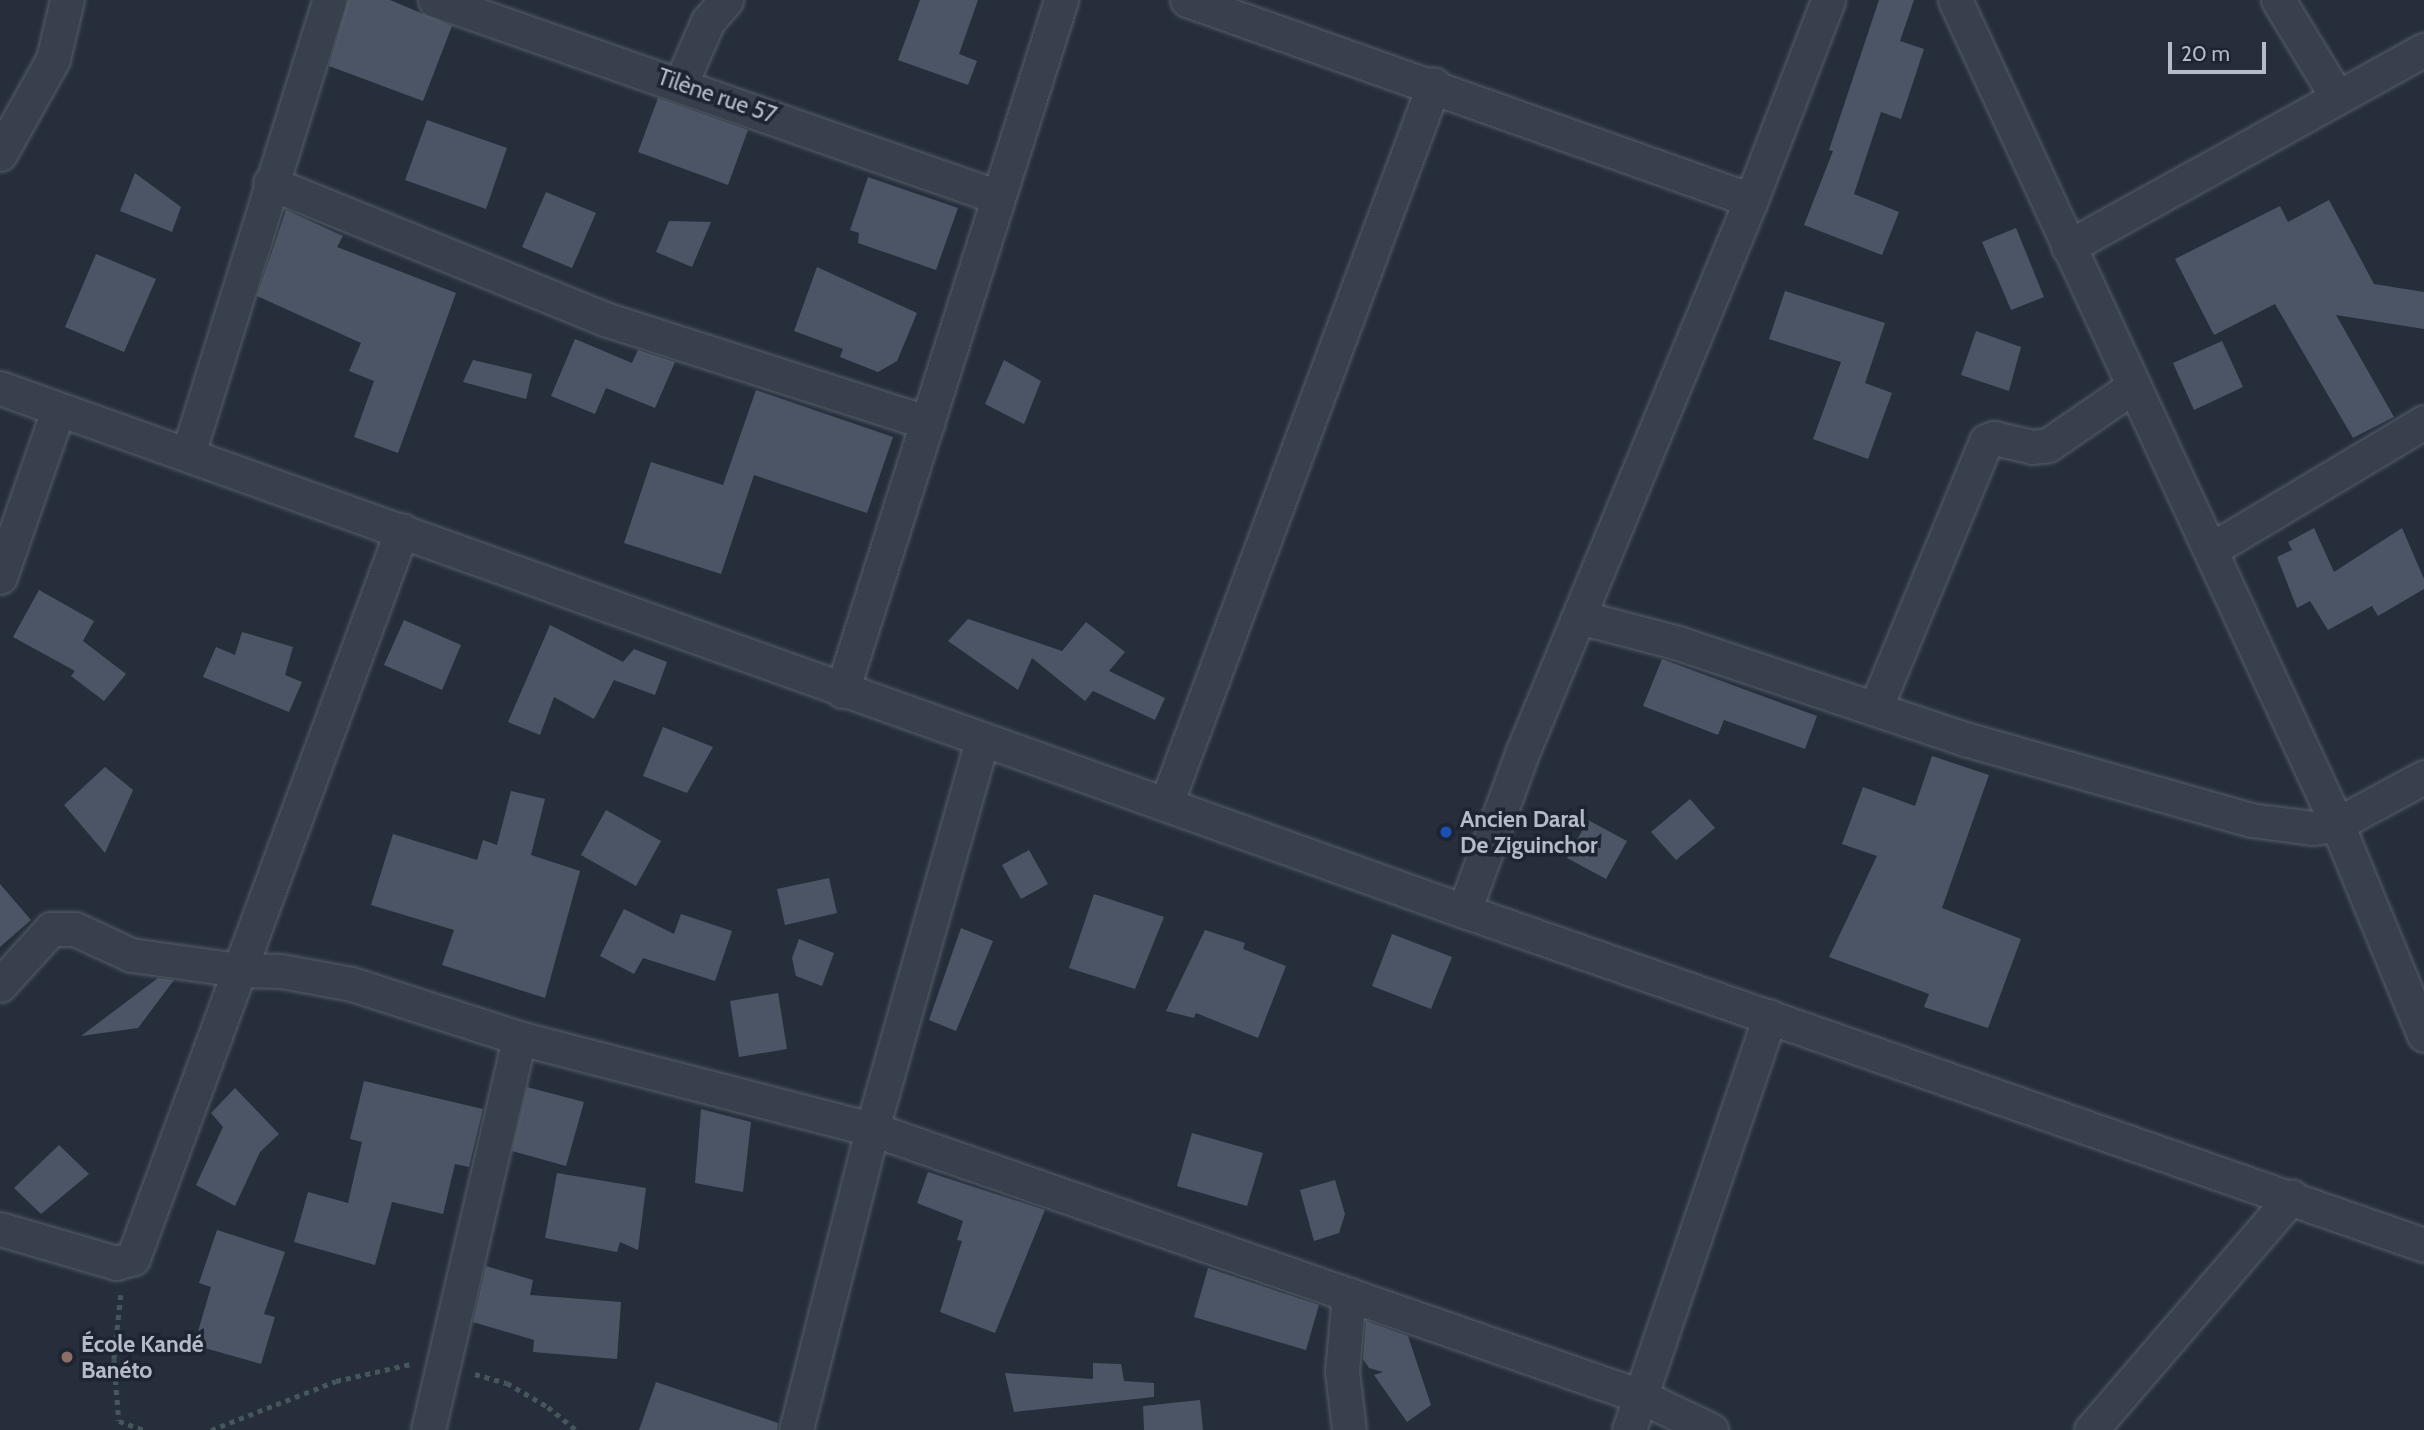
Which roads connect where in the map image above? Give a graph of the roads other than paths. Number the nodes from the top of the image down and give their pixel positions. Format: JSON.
{"nodes":[{"id":1,"x":68,"y":0,"type":"edge"},
{"id":2,"x":329,"y":0,"type":"edge"},
{"id":3,"x":435,"y":0,"type":"edge"},
{"id":4,"x":726,"y":0,"type":"edge"},
{"id":5,"x":1060,"y":0,"type":"edge"},
{"id":6,"x":1187,"y":0,"type":"edge"},
{"id":7,"x":1828,"y":0,"type":"edge"},
{"id":8,"x":1955,"y":0,"type":"edge"},
{"id":9,"x":2278,"y":0,"type":"edge"},
{"id":10,"x":2424,"y":50,"type":"edge"},
{"id":11,"x":681,"y":83,"type":"junction"},
{"id":12,"x":1434,"y":85,"type":"junction"},
{"id":13,"x":2337,"y":97,"type":"junction"},
{"id":14,"x":0,"y":154,"type":"edge"},
{"id":15,"x":270,"y":183,"type":"junction"},
{"id":16,"x":998,"y":197,"type":"junction"},
{"id":17,"x":1751,"y":200,"type":"junction"},
{"id":18,"x":2068,"y":247,"type":"junction"},
{"id":19,"x":2134,"y":386,"type":"junction"},
{"id":20,"x":0,"y":388,"type":"edge"},
{"id":21,"x":58,"y":410,"type":"junction"},
{"id":22,"x":2424,"y":422,"type":"edge"},
{"id":23,"x":928,"y":423,"type":"junction"},
{"id":24,"x":188,"y":454,"type":"junction"},
{"id":25,"x":402,"y":530,"type":"junction"},
{"id":26,"x":2213,"y":550,"type":"junction"},
{"id":27,"x":0,"y":578,"type":"edge"},
{"id":28,"x":1579,"y":617,"type":"junction"},
{"id":29,"x":842,"y":691,"type":"junction"},
{"id":30,"x":1875,"y":709,"type":"junction"},
{"id":31,"x":982,"y":740,"type":"junction"},
{"id":32,"x":2424,"y":777,"type":"edge"},
{"id":33,"x":1166,"y":804,"type":"junction"},
{"id":34,"x":2337,"y":824,"type":"junction"},
{"id":35,"x":1464,"y":912,"type":"junction"},
{"id":36,"x":239,"y":970,"type":"junction"},
{"id":37,"x":0,"y":985,"type":"edge"},
{"id":38,"x":1770,"y":1016,"type":"junction"},
{"id":39,"x":2424,"y":1035,"type":"edge"},
{"id":40,"x":519,"y":1038,"type":"junction"},
{"id":41,"x":872,"y":1129,"type":"junction"},
{"id":42,"x":2292,"y":1196,"type":"junction"},
{"id":43,"x":0,"y":1229,"type":"edge"},
{"id":44,"x":2424,"y":1245,"type":"edge"},
{"id":45,"x":1349,"y":1294,"type":"junction"},
{"id":46,"x":1640,"y":1396,"type":"junction"},
{"id":47,"x":428,"y":1430,"type":"edge"},
{"id":48,"x":796,"y":1430,"type":"edge"},
{"id":49,"x":1349,"y":1430,"type":"edge"},
{"id":50,"x":1629,"y":1430,"type":"edge"},
{"id":51,"x":1711,"y":1430,"type":"edge"},
{"id":52,"x":2091,"y":1430,"type":"edge"}],
"edges":[{"from":1,"to":14,"type":"street"},
{"from":2,"to":15,"type":"street"},
{"from":3,"to":11,"type":"street","name":"Tilène rue 57"},
{"from":4,"to":11,"type":"street"},
{"from":5,"to":16,"type":"street"},
{"from":6,"to":12,"type":"street"},
{"from":7,"to":17,"type":"street"},
{"from":8,"to":18,"type":"street"},
{"from":9,"to":13,"type":"street"},
{"from":10,"to":13,"type":"street"},
{"from":11,"to":16,"type":"street","name":"Tilène rue 57"},
{"from":12,"to":17,"type":"street"},
{"from":12,"to":33,"type":"street"},
{"from":13,"to":18,"type":"street"},
{"from":15,"to":23,"type":"street"},
{"from":15,"to":24,"type":"street"},
{"from":16,"to":23,"type":"street"},
{"from":17,"to":28,"type":"street"},
{"from":18,"to":19,"type":"street"},
{"from":19,"to":26,"type":"street"},
{"from":19,"to":30,"type":"street"},
{"from":20,"to":21,"type":"street"},
{"from":21,"to":24,"type":"street"},
{"from":21,"to":27,"type":"street"},
{"from":22,"to":26,"type":"street"},
{"from":23,"to":29,"type":"street"},
{"from":24,"to":25,"type":"street"},
{"from":25,"to":29,"type":"street"},
{"from":25,"to":36,"type":"street"},
{"from":26,"to":34,"type":"street"},
{"from":28,"to":30,"type":"street"},
{"from":28,"to":35,"type":"street"},
{"from":29,"to":31,"type":"street"},
{"from":30,"to":34,"type":"street"},
{"from":31,"to":33,"type":"street"},
{"from":31,"to":41,"type":"street"},
{"from":32,"to":34,"type":"street"},
{"from":33,"to":35,"type":"street"},
{"from":34,"to":39,"type":"street"},
{"from":35,"to":38,"type":"street"},
{"from":36,"to":37,"type":"street"},
{"from":36,"to":40,"type":"street"},
{"from":36,"to":43,"type":"street"},
{"from":38,"to":42,"type":"street"},
{"from":38,"to":46,"type":"street"},
{"from":40,"to":41,"type":"street"},
{"from":40,"to":47,"type":"street"},
{"from":41,"to":45,"type":"street"},
{"from":41,"to":48,"type":"street"},
{"from":42,"to":44,"type":"street"},
{"from":42,"to":52,"type":"street"},
{"from":45,"to":46,"type":"street"},
{"from":45,"to":49,"type":"street"},
{"from":46,"to":50,"type":"street"},
{"from":46,"to":51,"type":"street"}]}
